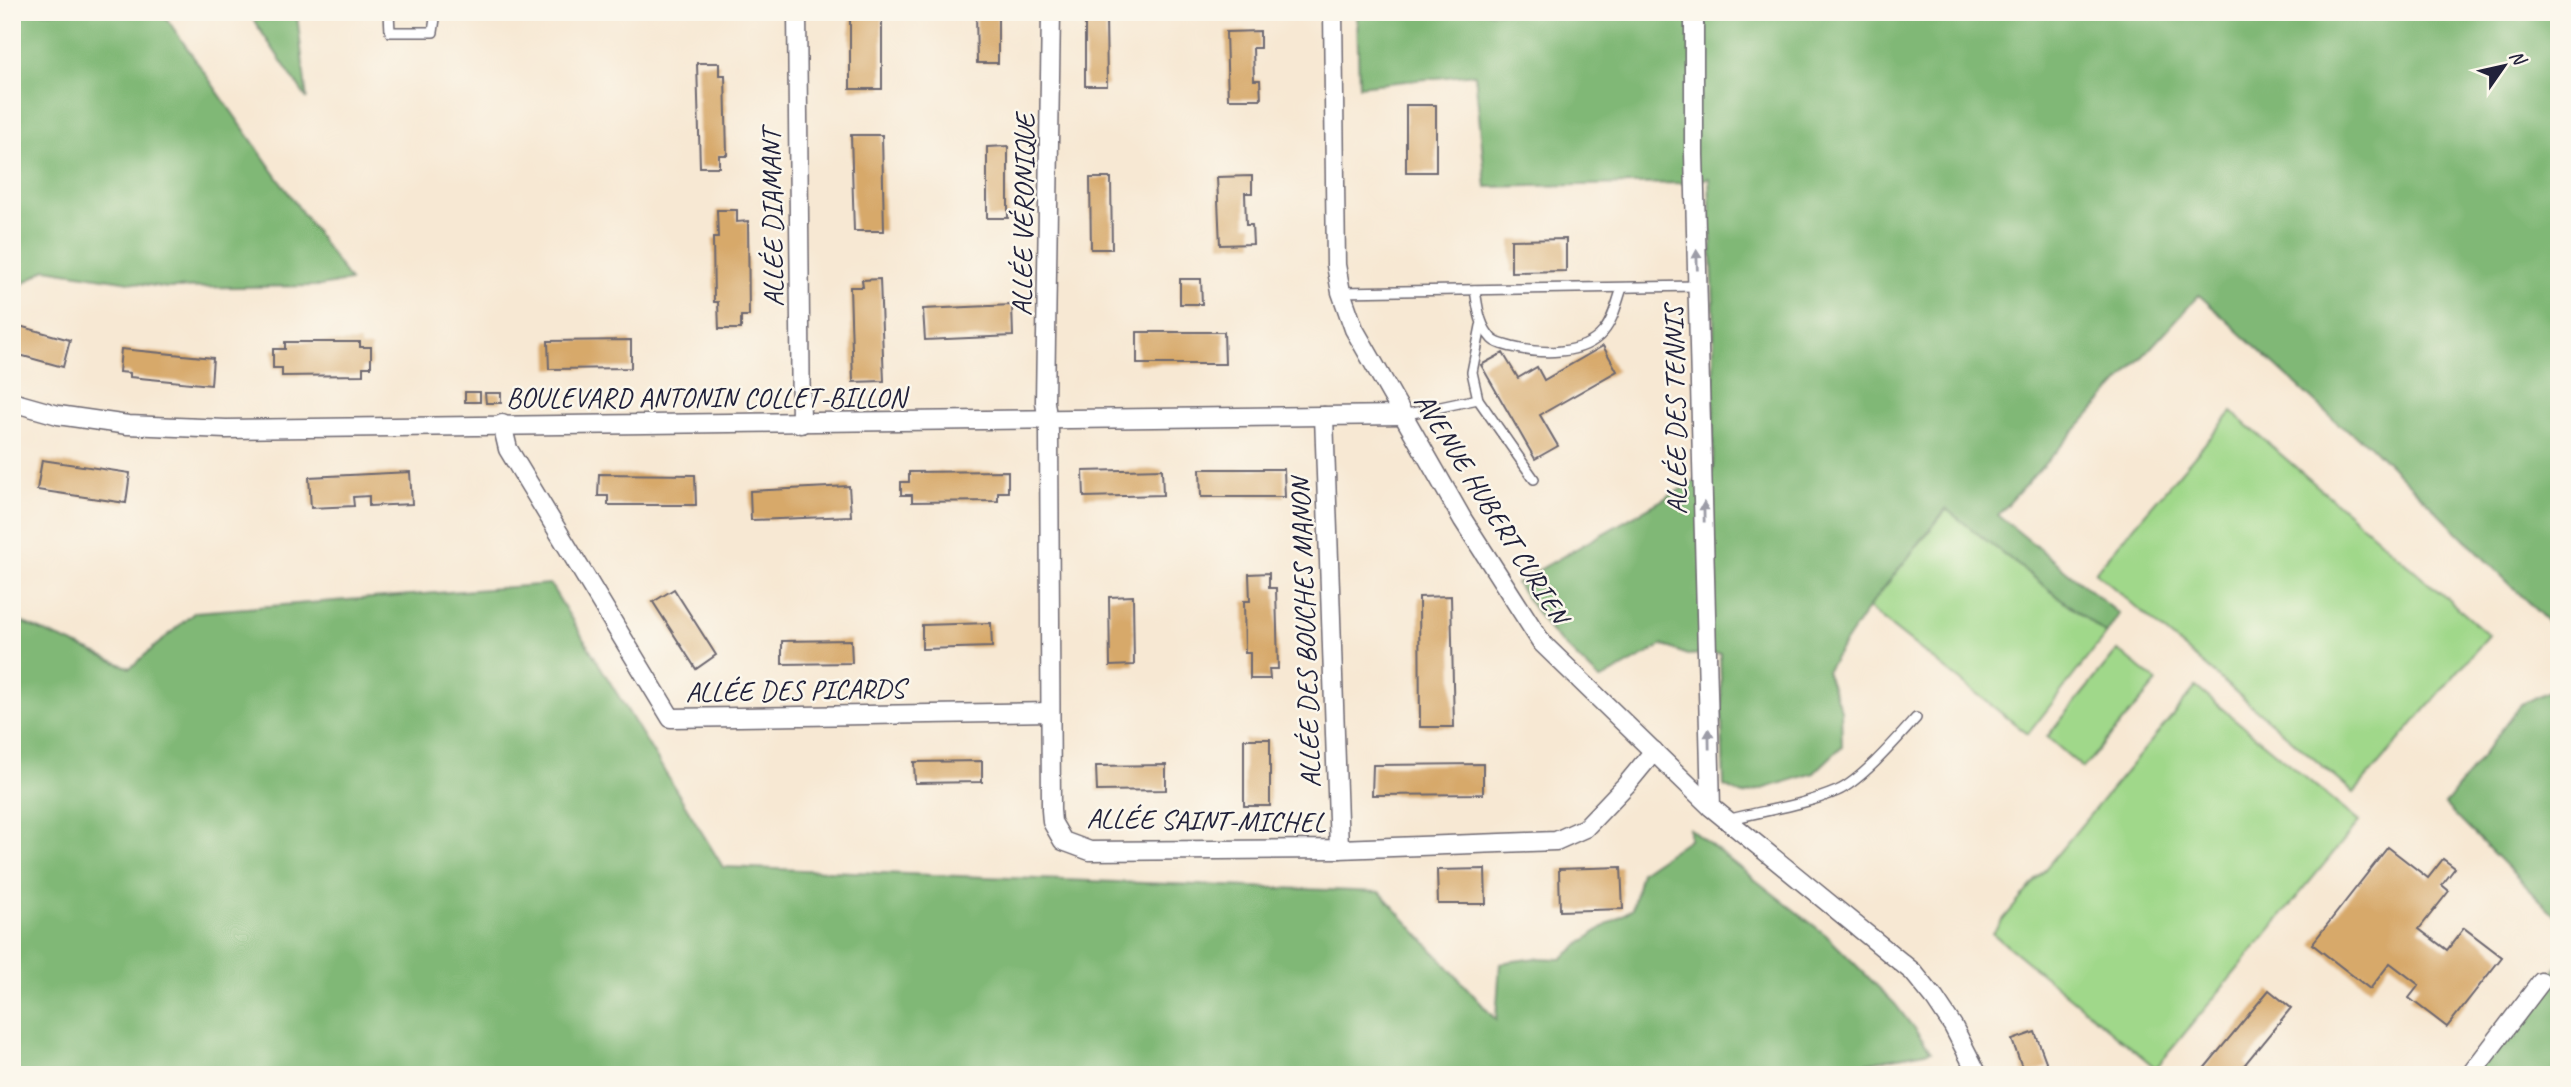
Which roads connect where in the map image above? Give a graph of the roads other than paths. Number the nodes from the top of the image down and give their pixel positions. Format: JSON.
{"nodes":[{"id":1,"x":389,"y":12,"type":"edge"},
{"id":2,"x":436,"y":12,"type":"edge"},
{"id":3,"x":797,"y":12,"type":"edge"},
{"id":4,"x":1051,"y":12,"type":"edge"},
{"id":5,"x":1333,"y":12,"type":"edge"},
{"id":6,"x":1694,"y":12,"type":"edge"},
{"id":7,"x":1698,"y":286,"type":"junction"},
{"id":8,"x":1622,"y":288,"type":"junction"},
{"id":9,"x":1475,"y":290,"type":"junction"},
{"id":10,"x":1341,"y":292,"type":"junction"},
{"id":11,"x":1481,"y":326,"type":"junction"},
{"id":12,"x":1478,"y":399,"type":"junction"},
{"id":13,"x":12,"y":402,"type":"edge"},
{"id":14,"x":1404,"y":415,"type":"junction"},
{"id":15,"x":1324,"y":416,"type":"junction"},
{"id":16,"x":1048,"y":418,"type":"junction"},
{"id":17,"x":801,"y":424,"type":"junction"},
{"id":18,"x":502,"y":425,"type":"junction"},
{"id":19,"x":1534,"y":479,"type":"dead end"},
{"id":20,"x":1050,"y":712,"type":"junction"},
{"id":21,"x":1916,"y":718,"type":"dead end"},
{"id":22,"x":1654,"y":751,"type":"junction"},
{"id":23,"x":1711,"y":807,"type":"junction"},
{"id":24,"x":1727,"y":820,"type":"junction"},
{"id":25,"x":1339,"y":849,"type":"junction"},
{"id":26,"x":2541,"y":982,"type":"dead end"},
{"id":27,"x":1977,"y":1074,"type":"edge"},
{"id":28,"x":2470,"y":1075,"type":"edge"}],
"edges":[{"from":1,"to":2,"type":"lane"},
{"from":3,"to":17,"type":"street","name":"ALLÉE DIAMANT"},
{"from":4,"to":16,"type":"street","name":"ALLÉE VÉRONIQUE"},
{"from":5,"to":10,"type":"street","name":"AVENUE HUBERT CURIEN"},
{"from":7,"to":6,"type":"street","name":"ALLÉE DES TENNIS","one_way":true},
{"from":7,"to":8,"type":"lane"},
{"from":23,"to":7,"type":"street","name":"ALLÉE DES TENNIS","one_way":true},
{"from":8,"to":9,"type":"lane"},
{"from":8,"to":11,"type":"lane"},
{"from":9,"to":10,"type":"lane"},
{"from":9,"to":11,"type":"lane"},
{"from":10,"to":14,"type":"street","name":"AVENUE HUBERT CURIEN"},
{"from":11,"to":12,"type":"lane"},
{"from":12,"to":14,"type":"lane"},
{"from":12,"to":19,"type":"lane"},
{"from":13,"to":18,"type":"street","name":"BOULEVARD ANTONIN COLLET-BILLON"},
{"from":14,"to":15,"type":"street","name":"BOULEVARD ANTONIN COLLET-BILLON"},
{"from":14,"to":22,"type":"street","name":"AVENUE HUBERT CURIEN"},
{"from":15,"to":16,"type":"street","name":"BOULEVARD ANTONIN COLLET-BILLON"},
{"from":15,"to":25,"type":"street","name":"ALLÉE DES BOUCHES MANON"},
{"from":16,"to":17,"type":"street","name":"BOULEVARD ANTONIN COLLET-BILLON"},
{"from":16,"to":20,"type":"street","name":"ALLÉE SAINT-MICHEL"},
{"from":17,"to":18,"type":"street","name":"BOULEVARD ANTONIN COLLET-BILLON"},
{"from":18,"to":20,"type":"street","name":"ALLÉE DES PICARDS"},
{"from":20,"to":25,"type":"street","name":"ALLÉE SAINT-MICHEL"},
{"from":21,"to":24,"type":"lane"},
{"from":22,"to":23,"type":"street","name":"AVENUE HUBERT CURIEN"},
{"from":22,"to":25,"type":"street","name":"ALLÉE SAINT-MICHEL"},
{"from":23,"to":24,"type":"street","name":"AVENUE HUBERT CURIEN"},
{"from":24,"to":27,"type":"street","name":"AVENUE HUBERT CURIEN"},
{"from":26,"to":28,"type":"street"}]}
